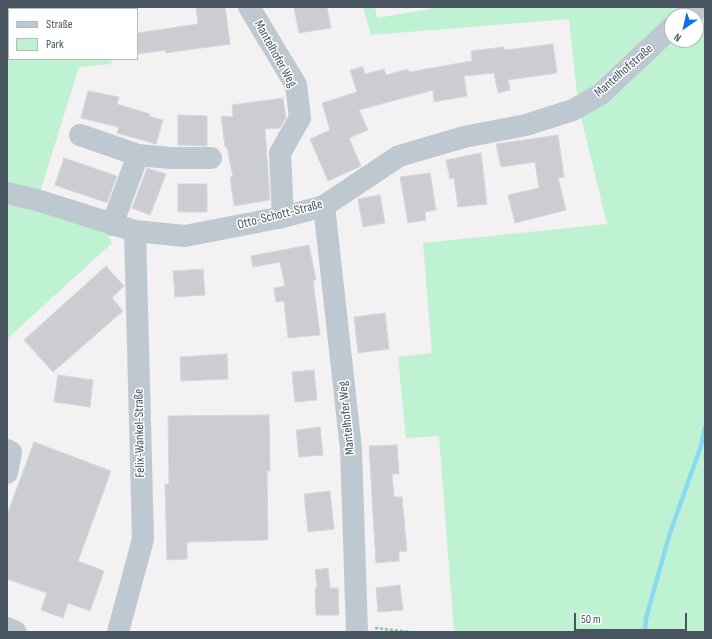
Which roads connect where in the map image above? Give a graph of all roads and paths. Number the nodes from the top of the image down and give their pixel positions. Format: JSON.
{"nodes":[{"id":1,"x":249,"y":7,"type":"edge"},
{"id":2,"x":664,"y":35,"type":"edge"},
{"id":3,"x":572,"y":110,"type":"joint"},
{"id":4,"x":80,"y":135,"type":"dead end"},
{"id":5,"x":138,"y":155,"type":"junction"},
{"id":6,"x":211,"y":158,"type":"dead end"},
{"id":7,"x":7,"y":193,"type":"edge"},
{"id":8,"x":324,"y":206,"type":"junction"},
{"id":9,"x":283,"y":217,"type":"junction"},
{"id":10,"x":112,"y":225,"type":"junction"},
{"id":11,"x":136,"y":231,"type":"junction"},
{"id":12,"x":7,"y":450,"type":"edge"},
{"id":13,"x":7,"y":473,"type":"edge"},
{"id":14,"x":7,"y":628,"type":"edge"},
{"id":15,"x":357,"y":629,"type":"edge"},
{"id":16,"x":16,"y":632,"type":"edge"},
{"id":17,"x":118,"y":632,"type":"edge"},
{"id":18,"x":412,"y":632,"type":"edge"}],
"edges":[{"from":1,"to":9,"type":"street","name":"Mantelhofer Weg"},
{"from":2,"to":3,"type":"street","name":"Mantelhofstraße"},
{"from":3,"to":8,"type":"street","name":"Otto-Schott-Straße"},
{"from":4,"to":5,"type":"street"},
{"from":5,"to":6,"type":"street"},
{"from":5,"to":10,"type":"street"},
{"from":7,"to":10,"type":"street","name":"Otto-Schott-Straße"},
{"from":8,"to":9,"type":"street","name":"Otto-Schott-Straße"},
{"from":8,"to":15,"type":"street","name":"Mantelhofer Weg"},
{"from":9,"to":11,"type":"street","name":"Otto-Schott-Straße"},
{"from":10,"to":11,"type":"street","name":"Otto-Schott-Straße"},
{"from":11,"to":17,"type":"street","name":"Felix-Wankel-Straße"},
{"from":12,"to":13,"type":"street"},
{"from":14,"to":16,"type":"street"},
{"from":15,"to":18,"type":"path"}]}
